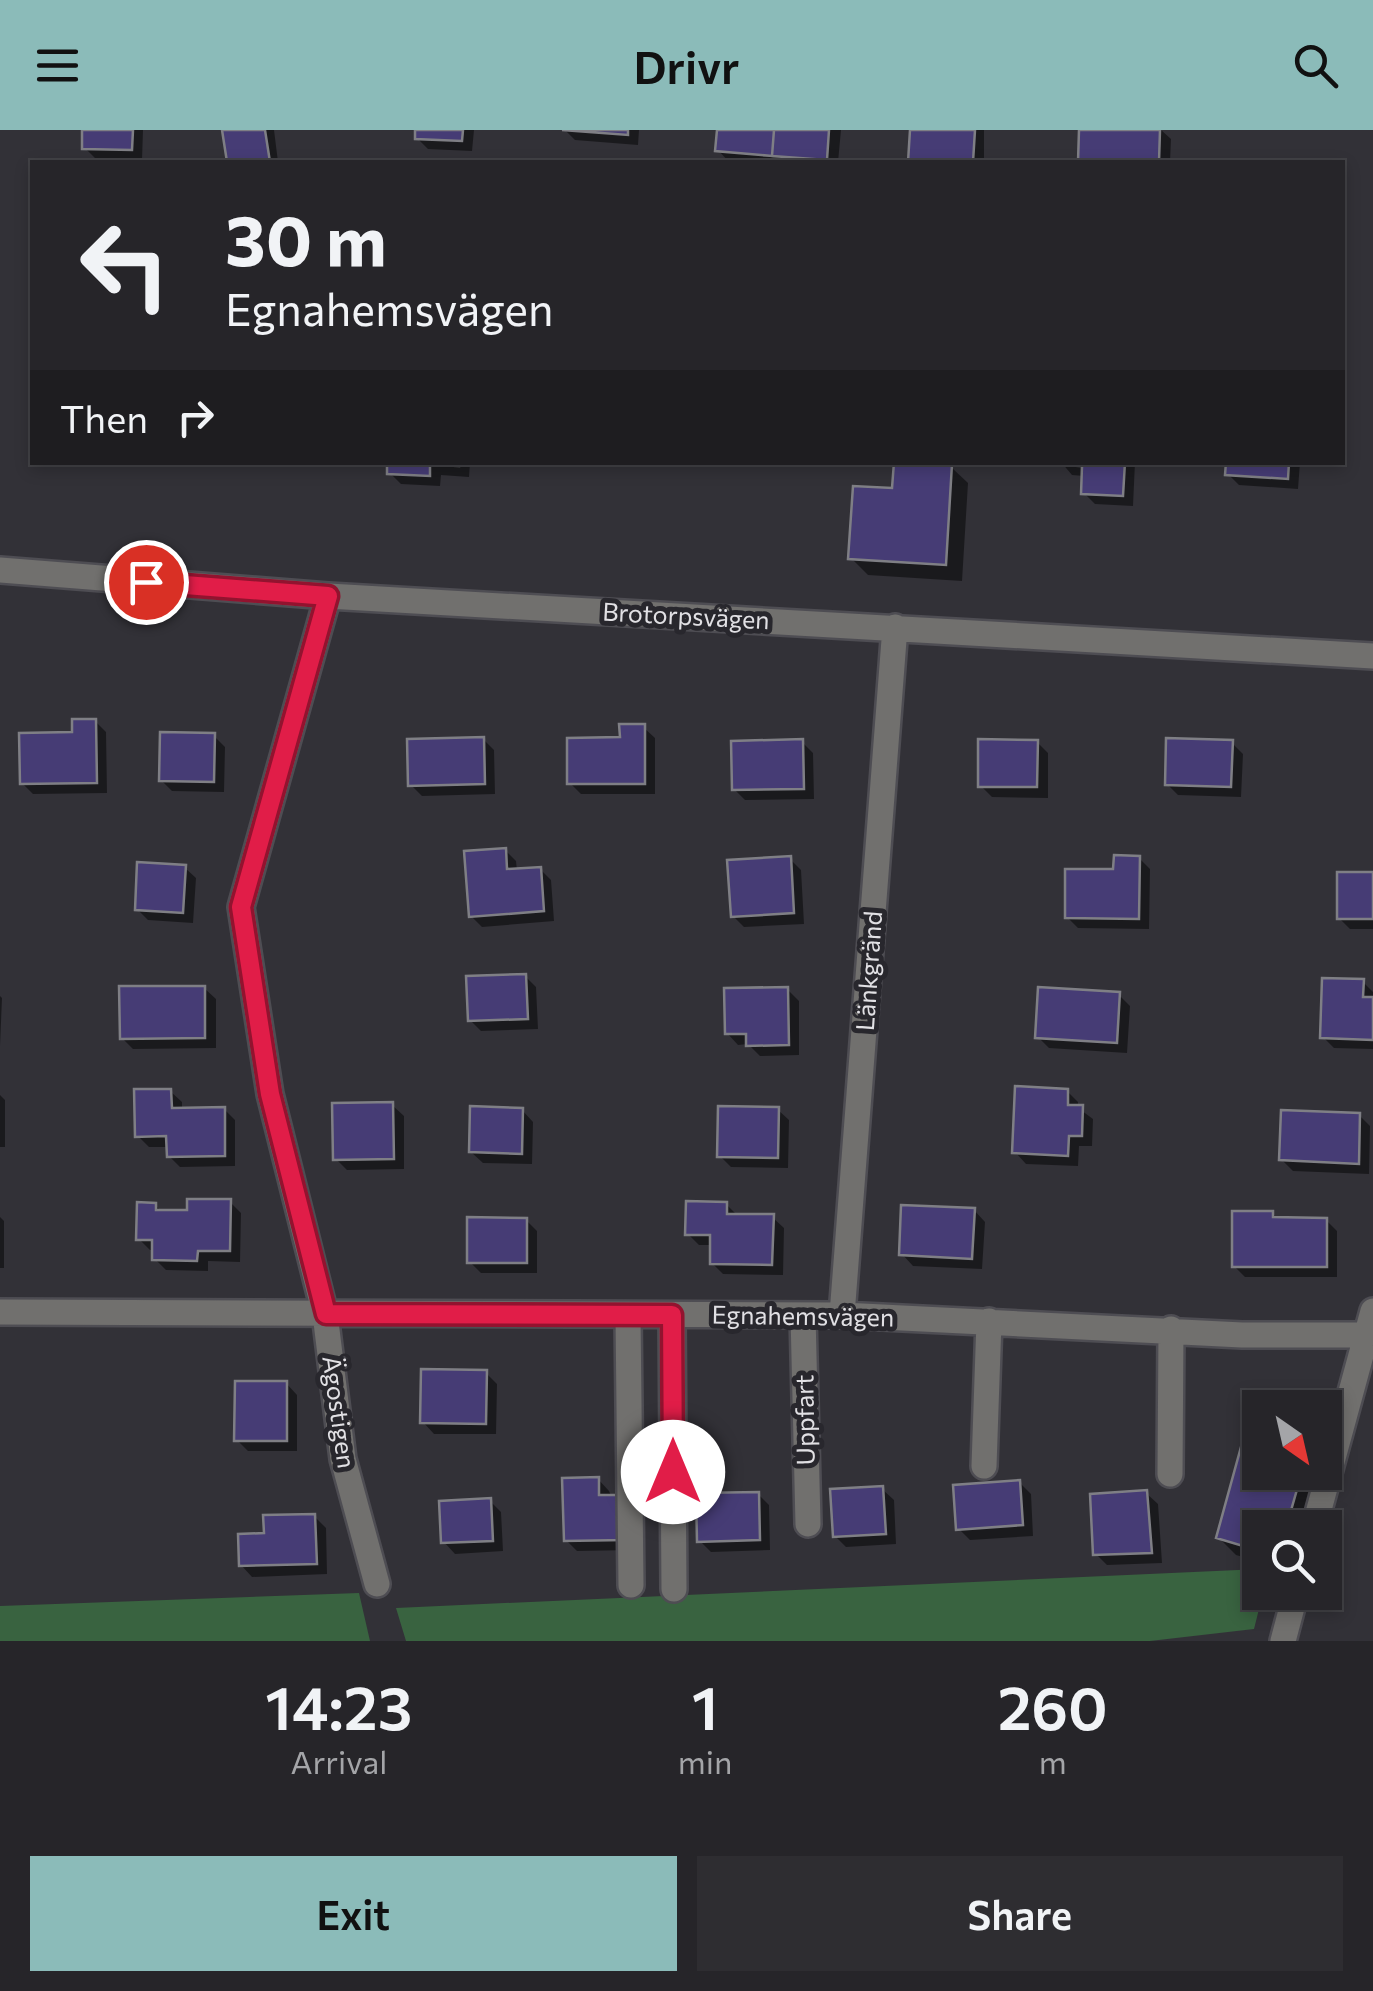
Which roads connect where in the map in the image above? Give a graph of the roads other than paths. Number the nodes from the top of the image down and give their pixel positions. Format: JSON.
{"nodes":[{"id":1,"x":0,"y":570,"type":"edge"},
{"id":2,"x":328,"y":596,"type":"junction"},
{"id":3,"x":895,"y":627,"type":"junction"},
{"id":4,"x":1373,"y":656,"type":"edge"},
{"id":5,"x":0,"y":1312,"type":"edge"},
{"id":6,"x":326,"y":1314,"type":"junction"},
{"id":7,"x":628,"y":1315,"type":"junction"},
{"id":8,"x":672,"y":1315,"type":"junction"},
{"id":9,"x":803,"y":1315,"type":"junction"},
{"id":10,"x":842,"y":1316,"type":"junction"},
{"id":11,"x":989,"y":1321,"type":"junction"},
{"id":12,"x":1369,"y":1323,"type":"edge"},
{"id":13,"x":1171,"y":1329,"type":"junction"},
{"id":14,"x":984,"y":1466,"type":"dead end"},
{"id":15,"x":1170,"y":1474,"type":"dead end"},
{"id":16,"x":1319,"y":1510,"type":"edge"},
{"id":17,"x":808,"y":1524,"type":"dead end"},
{"id":18,"x":378,"y":1584,"type":"dead end"},
{"id":19,"x":631,"y":1585,"type":"dead end"},
{"id":20,"x":674,"y":1590,"type":"dead end"},
{"id":21,"x":1291,"y":1610,"type":"edge"},
{"id":22,"x":1283,"y":1641,"type":"edge"}],
"edges":[{"from":1,"to":2,"type":"street","name":"Brotorpsvägen"},
{"from":2,"to":3,"type":"street","name":"Brotorpsvägen"},
{"from":2,"to":6,"type":"street","name":"Ägostigen"},
{"from":3,"to":4,"type":"street","name":"Brotorpsvägen"},
{"from":3,"to":10,"type":"street","name":"Länkgränd"},
{"from":5,"to":6,"type":"street","name":"Egnahemsvägen"},
{"from":6,"to":7,"type":"street","name":"Egnahemsvägen"},
{"from":6,"to":18,"type":"street","name":"Ägostigen"},
{"from":7,"to":8,"type":"street","name":"Egnahemsvägen"},
{"from":7,"to":19,"type":"street"},
{"from":8,"to":9,"type":"street","name":"Egnahemsvägen"},
{"from":8,"to":20,"type":"street"},
{"from":9,"to":10,"type":"street","name":"Egnahemsvägen"},
{"from":9,"to":17,"type":"street","name":"Uppfart"},
{"from":10,"to":11,"type":"street","name":"Egnahemsvägen"},
{"from":11,"to":13,"type":"street","name":"Egnahemsvägen"},
{"from":11,"to":14,"type":"street"},
{"from":12,"to":13,"type":"street","name":"Egnahemsvägen"},
{"from":12,"to":16,"type":"street"},
{"from":13,"to":15,"type":"street"},
{"from":21,"to":22,"type":"street"}]}
